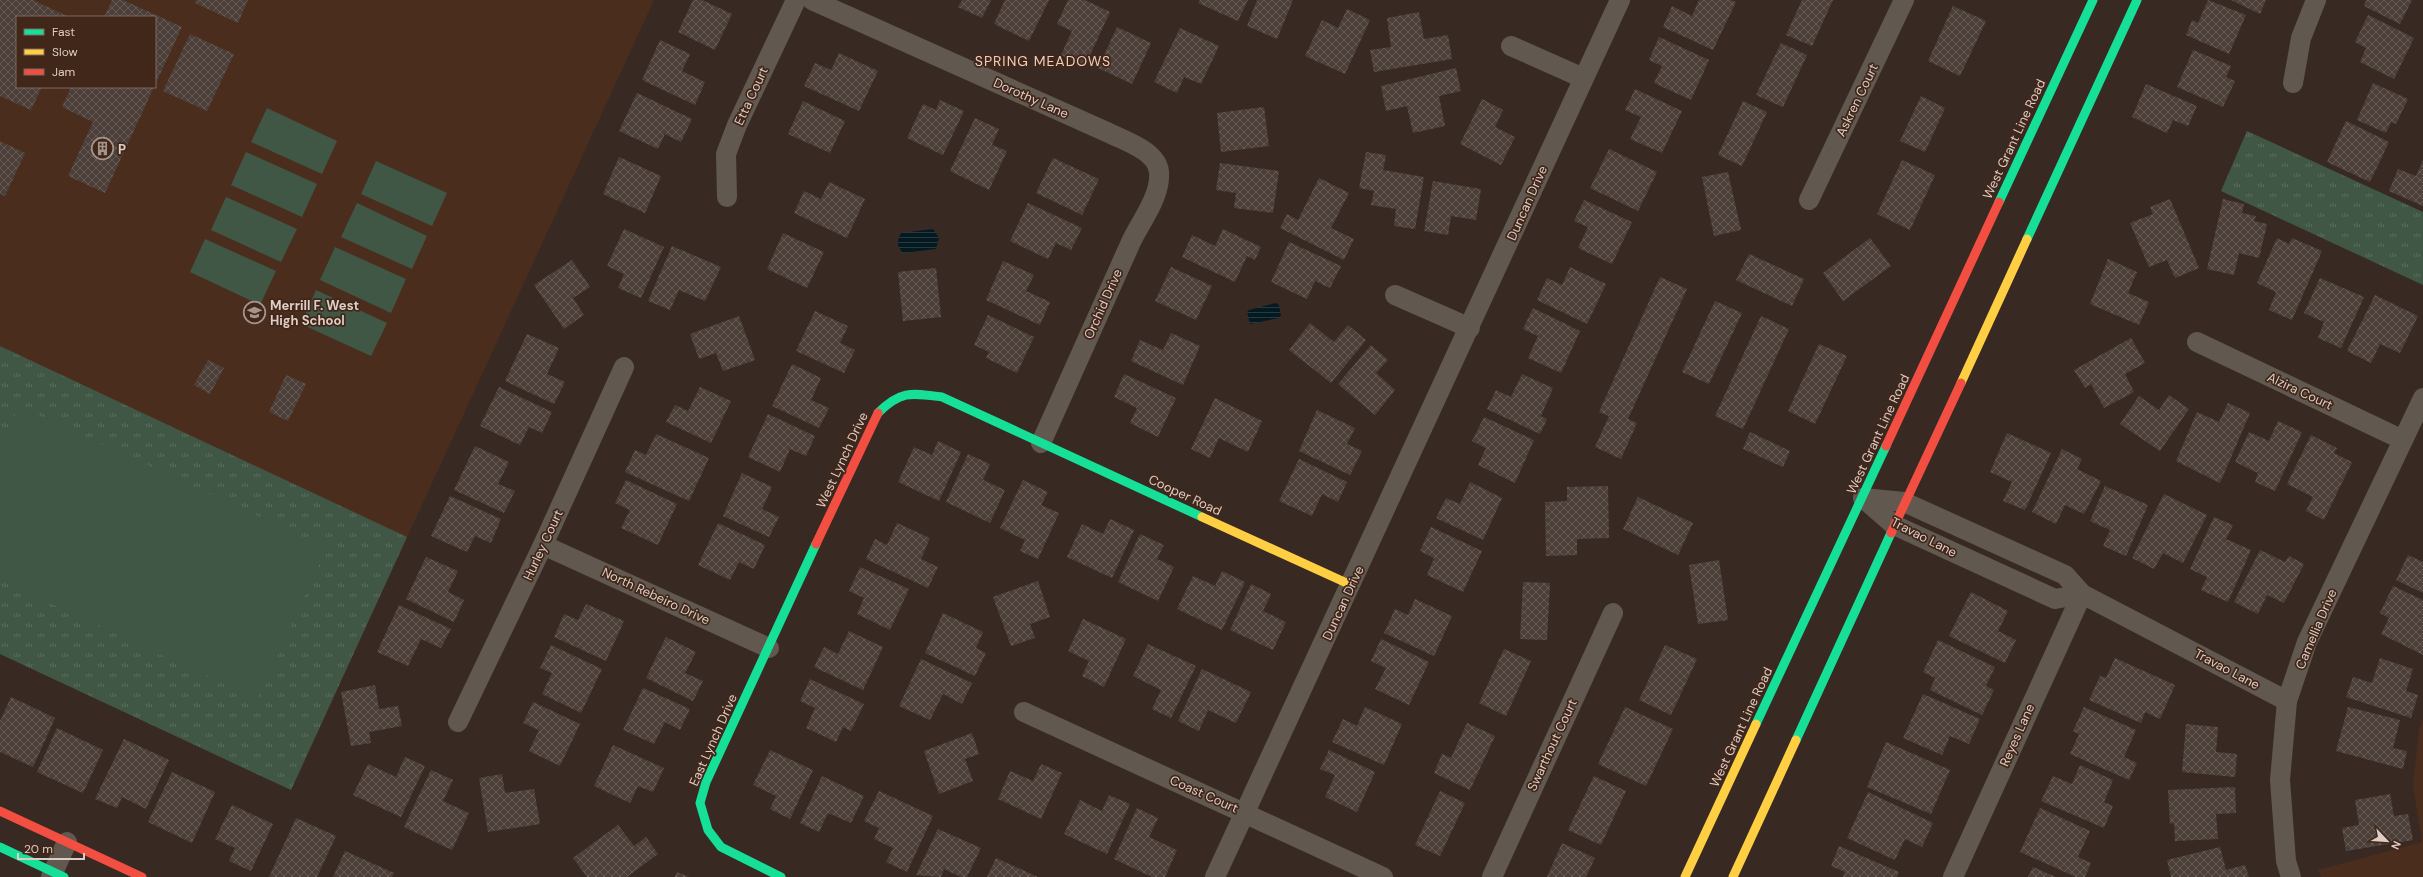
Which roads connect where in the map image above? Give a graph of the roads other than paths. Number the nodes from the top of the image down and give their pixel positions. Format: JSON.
{"nodes":[{"id":1,"x":796,"y":0,"type":"edge"},
{"id":2,"x":812,"y":0,"type":"edge"},
{"id":3,"x":1620,"y":0,"type":"edge"},
{"id":4,"x":1904,"y":0,"type":"edge"},
{"id":5,"x":2093,"y":0,"type":"edge"},
{"id":6,"x":2137,"y":0,"type":"edge"},
{"id":7,"x":2316,"y":0,"type":"edge"},
{"id":8,"x":1510,"y":46,"type":"dead end"},
{"id":9,"x":1583,"y":78,"type":"junction"},
{"id":10,"x":2293,"y":83,"type":"dead end"},
{"id":11,"x":1157,"y":165,"type":"joint"},
{"id":12,"x":726,"y":197,"type":"dead end"},
{"id":13,"x":1809,"y":200,"type":"dead end"},
{"id":14,"x":1395,"y":294,"type":"dead end"},
{"id":15,"x":1470,"y":328,"type":"junction"},
{"id":16,"x":2197,"y":342,"type":"dead end"},
{"id":17,"x":624,"y":367,"type":"dead end"},
{"id":18,"x":2423,"y":398,"type":"edge"},
{"id":19,"x":1008,"y":428,"type":"joint"},
{"id":20,"x":2403,"y":440,"type":"junction"},
{"id":21,"x":1041,"y":443,"type":"junction"},
{"id":22,"x":1863,"y":498,"type":"junction"},
{"id":23,"x":1904,"y":502,"type":"junction"},
{"id":24,"x":1894,"y":526,"type":"junction"},
{"id":25,"x":543,"y":545,"type":"junction"},
{"id":26,"x":1351,"y":586,"type":"junction"},
{"id":27,"x":2082,"y":594,"type":"junction"},
{"id":28,"x":1613,"y":612,"type":"dead end"},
{"id":29,"x":769,"y":648,"type":"junction"},
{"id":30,"x":2287,"y":701,"type":"junction"},
{"id":31,"x":1024,"y":712,"type":"dead end"},
{"id":32,"x":458,"y":722,"type":"dead end"},
{"id":33,"x":0,"y":811,"type":"edge"},
{"id":34,"x":1245,"y":813,"type":"junction"},
{"id":35,"x":67,"y":842,"type":"junction"},
{"id":36,"x":0,"y":847,"type":"edge"},
{"id":37,"x":56,"y":875,"type":"edge"},
{"id":38,"x":142,"y":877,"type":"edge"},
{"id":39,"x":781,"y":877,"type":"edge"},
{"id":40,"x":1215,"y":877,"type":"edge"},
{"id":41,"x":1383,"y":877,"type":"edge"},
{"id":42,"x":1492,"y":877,"type":"edge"},
{"id":43,"x":1685,"y":877,"type":"edge"},
{"id":44,"x":1733,"y":877,"type":"edge"},
{"id":45,"x":1953,"y":877,"type":"edge"},
{"id":46,"x":2291,"y":877,"type":"edge"}],
"edges":[{"from":1,"to":12,"type":"street","name":"Etta Court"},
{"from":2,"to":11,"type":"street","name":"Dorothy Lane"},
{"from":3,"to":9,"type":"street","name":"Duncan Drive"},
{"from":4,"to":13,"type":"street","name":"Askren Court"},
{"from":5,"to":22,"type":"main road","name":"West Grant Line Road"},
{"from":6,"to":23,"type":"main road"},
{"from":7,"to":10,"type":"street"},
{"from":8,"to":9,"type":"street"},
{"from":9,"to":15,"type":"street","name":"Duncan Drive"},
{"from":11,"to":21,"type":"street","name":"Orchid Drive"},
{"from":14,"to":15,"type":"street"},
{"from":15,"to":26,"type":"street","name":"Duncan Drive"},
{"from":16,"to":20,"type":"street","name":"Alzira Court"},
{"from":17,"to":25,"type":"street","name":"Hurley Court"},
{"from":18,"to":20,"type":"street","name":"Camellia Drive"},
{"from":19,"to":21,"type":"main road","name":"Cooper Road"},
{"from":19,"to":29,"type":"main road","name":"West Lynch Drive"},
{"from":20,"to":30,"type":"street","name":"Camellia Drive"},
{"from":21,"to":26,"type":"main road","name":"Cooper Road"},
{"from":22,"to":23,"type":"street","name":"Travao Lane"},
{"from":22,"to":24,"type":"street","name":"Travao Lane"},
{"from":22,"to":43,"type":"main road","name":"West Grant Line Road"},
{"from":23,"to":24,"type":"main road"},
{"from":23,"to":27,"type":"street","name":"Travao Lane"},
{"from":24,"to":27,"type":"street","name":"Travao Lane"},
{"from":24,"to":44,"type":"main road"},
{"from":25,"to":29,"type":"street","name":"North Rebeiro Drive"},
{"from":25,"to":32,"type":"street","name":"Hurley Court"},
{"from":26,"to":34,"type":"street","name":"Duncan Drive"},
{"from":27,"to":30,"type":"street","name":"Travao Lane"},
{"from":27,"to":45,"type":"street","name":"Reyes Lane"},
{"from":28,"to":42,"type":"street","name":"Swarthout Court"},
{"from":29,"to":39,"type":"main road","name":"East Lynch Drive"},
{"from":30,"to":46,"type":"street","name":"Camellia Drive"},
{"from":31,"to":34,"type":"street","name":"Coast Court"},
{"from":33,"to":35,"type":"main road"},
{"from":34,"to":40,"type":"street","name":"Duncan Drive"},
{"from":34,"to":41,"type":"street","name":"Coast Court"},
{"from":35,"to":37,"type":"street"},
{"from":35,"to":38,"type":"main road"},
{"from":36,"to":37,"type":"main road"}]}
